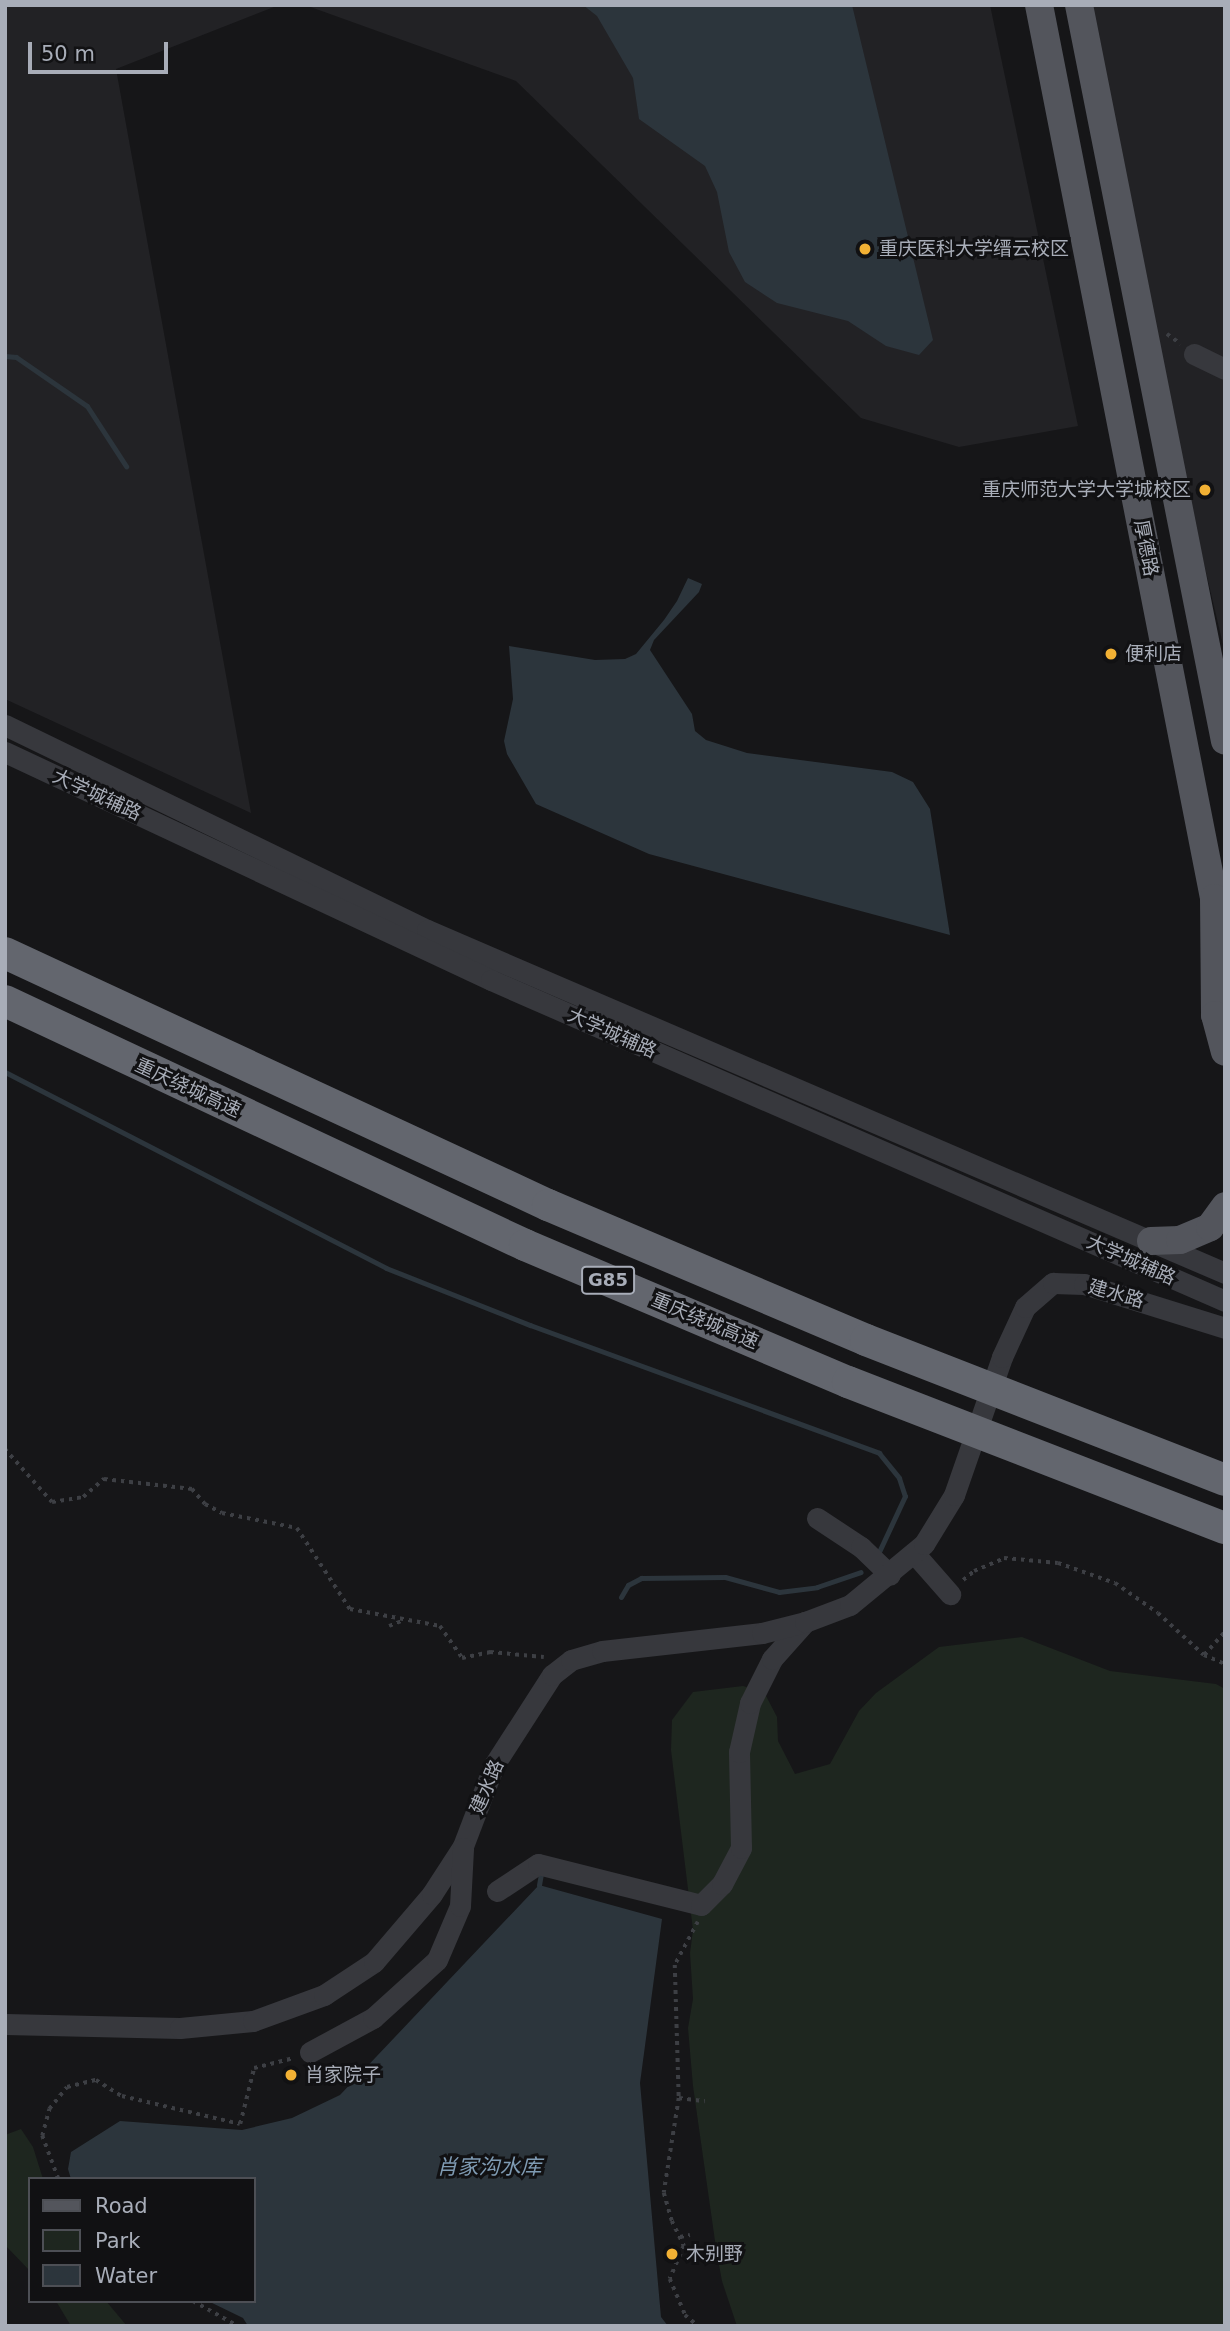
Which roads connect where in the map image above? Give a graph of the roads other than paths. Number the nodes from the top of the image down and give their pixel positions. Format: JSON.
{"nodes":[{"id":1,"x":1039,"y":5,"type":"edge"},
{"id":2,"x":1079,"y":5,"type":"edge"},
{"id":3,"x":1194,"y":354,"type":"road end"},
{"id":4,"x":1225,"y":369,"type":"edge"},
{"id":5,"x":5,"y":725,"type":"edge"},
{"id":6,"x":1225,"y":741,"type":"edge"},
{"id":7,"x":5,"y":752,"type":"edge"},
{"id":8,"x":5,"y":953,"type":"edge"},
{"id":9,"x":5,"y":1001,"type":"edge"},
{"id":10,"x":1225,"y":1052,"type":"edge"},
{"id":11,"x":1225,"y":1206,"type":"edge"},
{"id":12,"x":1151,"y":1241,"type":"junction"},
{"id":13,"x":1225,"y":1273,"type":"edge"},
{"id":14,"x":1225,"y":1301,"type":"edge"},
{"id":15,"x":1225,"y":1328,"type":"edge"},
{"id":16,"x":1225,"y":1480,"type":"edge"},
{"id":17,"x":817,"y":1518,"type":"dead end"},
{"id":18,"x":1225,"y":1528,"type":"edge"},
{"id":19,"x":914,"y":1553,"type":"junction"},
{"id":20,"x":890,"y":1575,"type":"junction"},
{"id":21,"x":949,"y":1593,"type":"road end"},
{"id":22,"x":805,"y":1622,"type":"junction"},
{"id":23,"x":463,"y":1846,"type":"junction"},
{"id":24,"x":497,"y":1891,"type":"dead end"},
{"id":25,"x":5,"y":2024,"type":"edge"},
{"id":26,"x":310,"y":2052,"type":"road end"}],
"edges":[{"from":1,"to":10,"type":"main road","name":"厚德路"},
{"from":2,"to":6,"type":"main road","name":"厚德路"},
{"from":3,"to":4,"type":"street"},
{"from":5,"to":12,"type":"street","name":"大学城辅路"},
{"from":7,"to":14,"type":"street","name":"大学城辅路"},
{"from":8,"to":16,"type":"highway","number":"G85"},
{"from":9,"to":18,"type":"highway","name":"重庆绕城高速","number":"G85"},
{"from":11,"to":12,"type":"main road"},
{"from":12,"to":13,"type":"street","name":"大学城辅路"},
{"from":15,"to":19,"type":"street","name":"建水路"},
{"from":17,"to":20,"type":"street"},
{"from":19,"to":20,"type":"street","name":"建水路"},
{"from":19,"to":21,"type":"street"},
{"from":20,"to":22,"type":"street","name":"建水路"},
{"from":22,"to":23,"type":"street","name":"建水路"},
{"from":22,"to":24,"type":"street"},
{"from":23,"to":25,"type":"street","name":"建水路"},
{"from":23,"to":26,"type":"street"}]}
